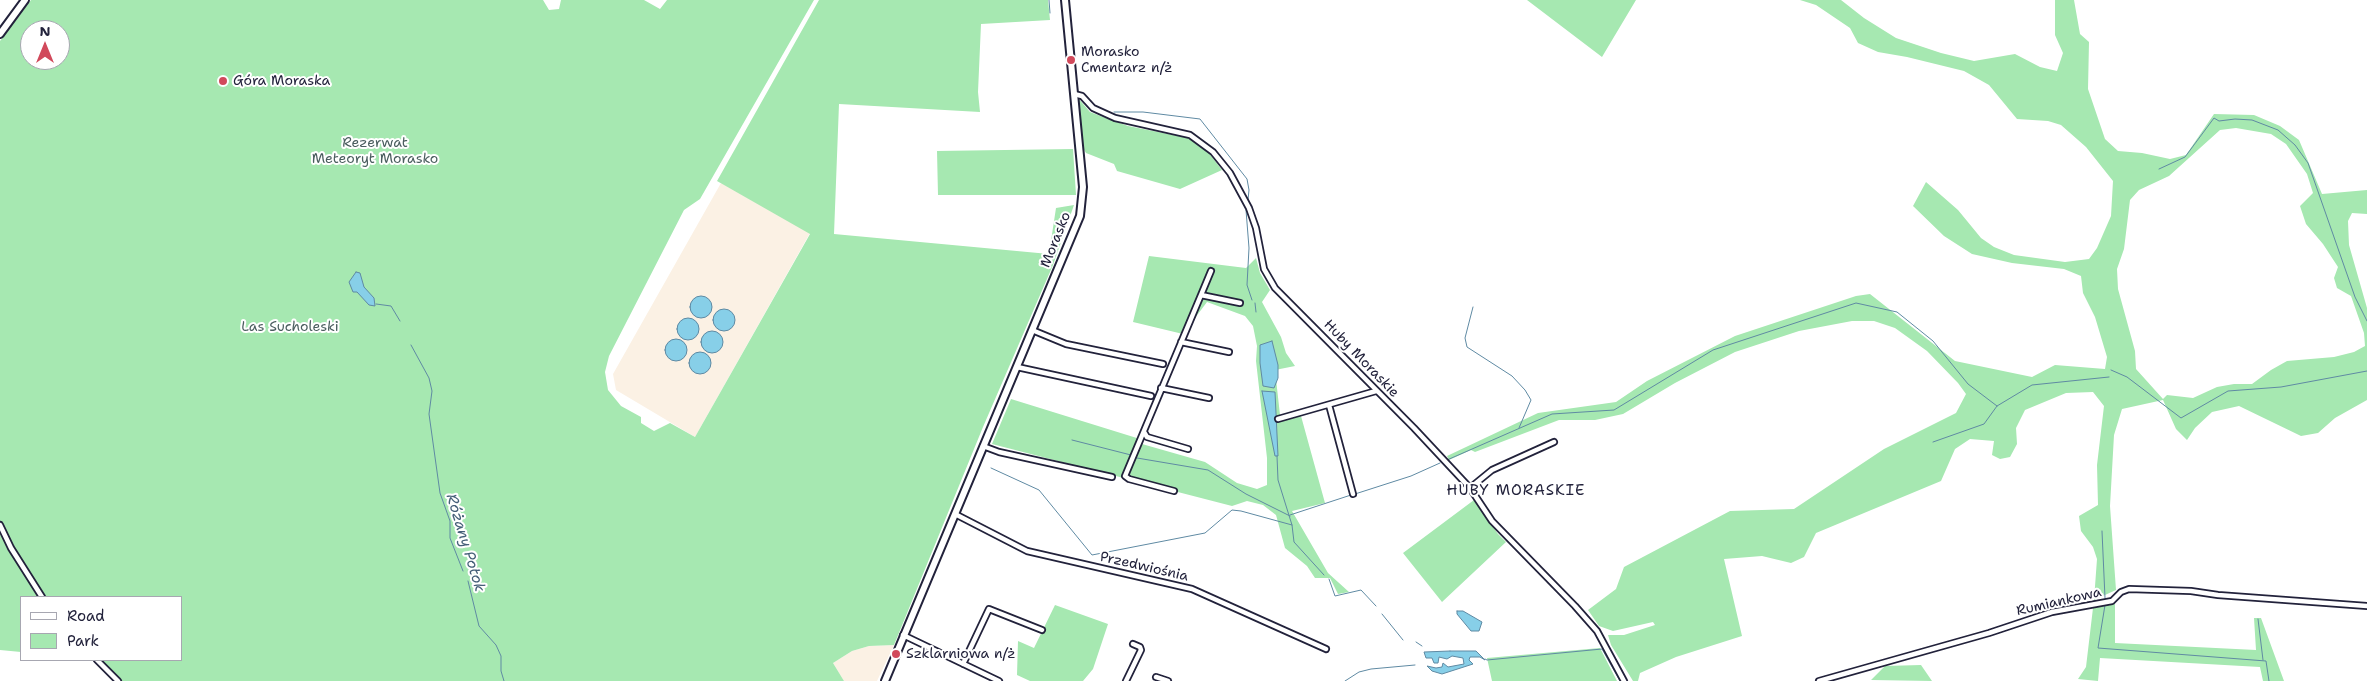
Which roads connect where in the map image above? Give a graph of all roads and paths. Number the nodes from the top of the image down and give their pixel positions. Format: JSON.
{"nodes":[{"id":1,"x":25,"y":0,"type":"edge"},
{"id":2,"x":1065,"y":0,"type":"edge"},
{"id":3,"x":0,"y":34,"type":"edge"},
{"id":4,"x":1074,"y":94,"type":"junction"},
{"id":5,"x":1211,"y":271,"type":"dead end"},
{"id":6,"x":1201,"y":295,"type":"junction"},
{"id":7,"x":1240,"y":304,"type":"dead end"},
{"id":8,"x":1032,"y":330,"type":"junction"},
{"id":9,"x":1181,"y":342,"type":"junction"},
{"id":10,"x":1229,"y":352,"type":"dead end"},
{"id":11,"x":1163,"y":364,"type":"dead end"},
{"id":12,"x":1017,"y":367,"type":"junction"},
{"id":13,"x":1161,"y":388,"type":"junction"},
{"id":14,"x":1376,"y":391,"type":"junction"},
{"id":15,"x":1151,"y":396,"type":"dead end"},
{"id":16,"x":1209,"y":398,"type":"dead end"},
{"id":17,"x":1329,"y":404,"type":"junction"},
{"id":18,"x":1278,"y":419,"type":"dead end"},
{"id":19,"x":1144,"y":430,"type":"junction"},
{"id":20,"x":1554,"y":442,"type":"dead end"},
{"id":21,"x":983,"y":446,"type":"junction"},
{"id":22,"x":1188,"y":449,"type":"dead end"},
{"id":23,"x":1112,"y":477,"type":"dead end"},
{"id":24,"x":1470,"y":488,"type":"junction"},
{"id":25,"x":1174,"y":491,"type":"dead end"},
{"id":26,"x":1354,"y":494,"type":"dead end"},
{"id":27,"x":955,"y":514,"type":"junction"},
{"id":28,"x":0,"y":525,"type":"edge"},
{"id":29,"x":41,"y":596,"type":"edge"},
{"id":30,"x":2367,"y":606,"type":"edge"},
{"id":31,"x":1042,"y":630,"type":"dead end"},
{"id":32,"x":904,"y":636,"type":"junction"},
{"id":33,"x":1133,"y":644,"type":"dead end"},
{"id":34,"x":1326,"y":649,"type":"dead end"},
{"id":35,"x":98,"y":661,"type":"edge"},
{"id":36,"x":963,"y":664,"type":"junction"},
{"id":37,"x":1156,"y":677,"type":"dead end"},
{"id":38,"x":118,"y":681,"type":"edge"},
{"id":39,"x":884,"y":681,"type":"edge"},
{"id":40,"x":998,"y":681,"type":"edge"},
{"id":41,"x":1126,"y":681,"type":"edge"},
{"id":42,"x":1168,"y":681,"type":"edge"},
{"id":43,"x":1624,"y":681,"type":"edge"},
{"id":44,"x":1819,"y":681,"type":"edge"}],
"edges":[{"from":1,"to":3,"type":"street"},
{"from":2,"to":4,"type":"street","name":"Morasko"},
{"from":4,"to":8,"type":"street","name":"Morasko"},
{"from":4,"to":14,"type":"street","name":"Huby Moraskie"},
{"from":5,"to":6,"type":"street"},
{"from":6,"to":7,"type":"street"},
{"from":6,"to":9,"type":"street"},
{"from":8,"to":11,"type":"street"},
{"from":8,"to":12,"type":"street","name":"Morasko"},
{"from":9,"to":10,"type":"street"},
{"from":9,"to":13,"type":"street"},
{"from":12,"to":15,"type":"street"},
{"from":12,"to":21,"type":"street","name":"Morasko"},
{"from":13,"to":16,"type":"street"},
{"from":13,"to":19,"type":"street"},
{"from":14,"to":17,"type":"street"},
{"from":14,"to":24,"type":"street","name":"Huby Moraskie"},
{"from":17,"to":18,"type":"street"},
{"from":17,"to":26,"type":"street"},
{"from":19,"to":22,"type":"street"},
{"from":19,"to":25,"type":"street"},
{"from":20,"to":24,"type":"street"},
{"from":21,"to":23,"type":"street"},
{"from":21,"to":27,"type":"street","name":"Morasko"},
{"from":24,"to":43,"type":"street","name":"Huby Moraskie"},
{"from":27,"to":32,"type":"street","name":"Morasko"},
{"from":27,"to":34,"type":"street","name":"Przedwiośnia"},
{"from":28,"to":29,"type":"street"},
{"from":30,"to":44,"type":"street","name":"Rumiankowa"},
{"from":31,"to":36,"type":"street"},
{"from":32,"to":36,"type":"street"},
{"from":32,"to":39,"type":"street","name":"Morasko"},
{"from":33,"to":41,"type":"street"},
{"from":35,"to":38,"type":"street"},
{"from":36,"to":40,"type":"street"},
{"from":37,"to":42,"type":"street"}]}
